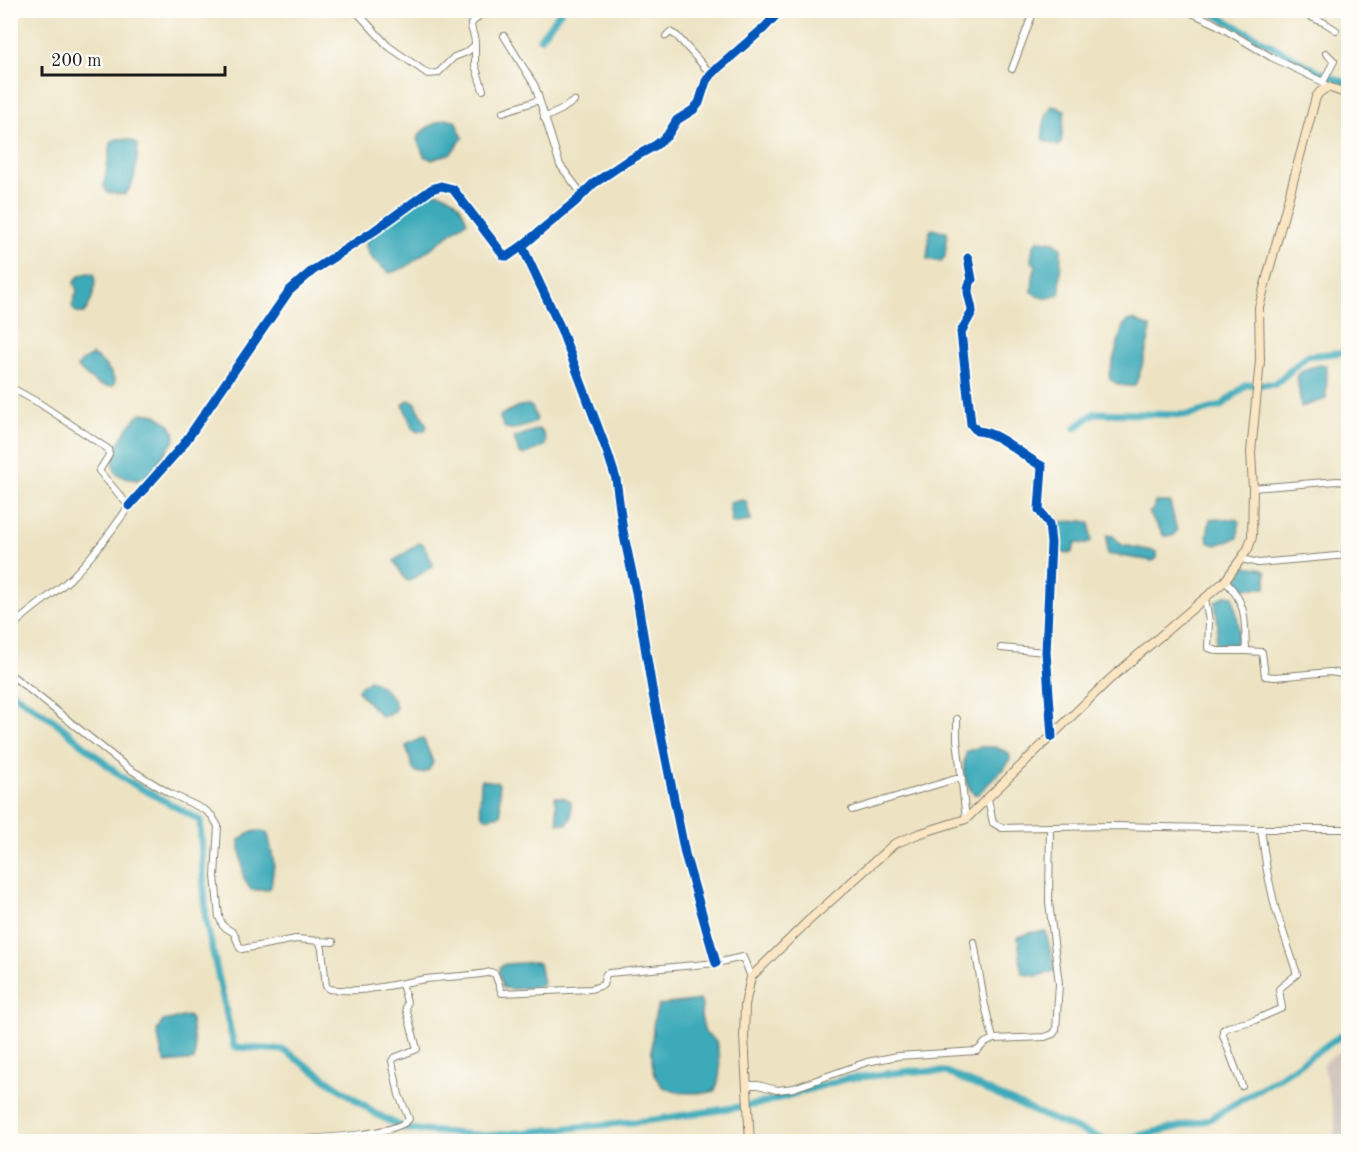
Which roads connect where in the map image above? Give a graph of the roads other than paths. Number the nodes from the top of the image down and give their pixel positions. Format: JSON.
{"nodes":[{"id":1,"x":355,"y":10,"type":"edge"},
{"id":2,"x":485,"y":10,"type":"edge"},
{"id":3,"x":781,"y":10,"type":"edge"},
{"id":4,"x":980,"y":10,"type":"edge"},
{"id":5,"x":992,"y":10,"type":"edge"},
{"id":6,"x":1034,"y":10,"type":"edge"},
{"id":7,"x":1185,"y":10,"type":"edge"},
{"id":8,"x":1295,"y":10,"type":"edge"},
{"id":9,"x":1336,"y":30,"type":"dead end"},
{"id":10,"x":504,"y":36,"type":"dead end"},
{"id":11,"x":666,"y":36,"type":"dead end"},
{"id":12,"x":475,"y":45,"type":"junction"},
{"id":13,"x":1326,"y":53,"type":"dead end"},
{"id":14,"x":1012,"y":69,"type":"dead end"},
{"id":15,"x":711,"y":74,"type":"junction"},
{"id":16,"x":1325,"y":83,"type":"junction"},
{"id":17,"x":483,"y":90,"type":"dead end"},
{"id":18,"x":1348,"y":93,"type":"edge"},
{"id":19,"x":539,"y":100,"type":"junction"},
{"id":20,"x":574,"y":101,"type":"dead end"},
{"id":21,"x":503,"y":112,"type":"dead end"},
{"id":22,"x":544,"y":118,"type":"junction"},
{"id":23,"x":582,"y":194,"type":"junction"},
{"id":24,"x":522,"y":246,"type":"junction"},
{"id":25,"x":968,"y":258,"type":"dead end"},
{"id":26,"x":10,"y":387,"type":"edge"},
{"id":27,"x":1348,"y":482,"type":"edge"},
{"id":28,"x":1253,"y":488,"type":"junction"},
{"id":29,"x":129,"y":506,"type":"junction"},
{"id":30,"x":1348,"y":555,"type":"edge"},
{"id":31,"x":1242,"y":559,"type":"junction"},
{"id":32,"x":1225,"y":582,"type":"junction"},
{"id":33,"x":1205,"y":599,"type":"junction"},
{"id":34,"x":10,"y":628,"type":"edge"},
{"id":35,"x":1001,"y":648,"type":"dead end"},
{"id":36,"x":1046,"y":651,"type":"junction"},
{"id":37,"x":1246,"y":651,"type":"junction"},
{"id":38,"x":10,"y":674,"type":"edge"},
{"id":39,"x":1348,"y":675,"type":"edge"},
{"id":40,"x":957,"y":719,"type":"dead end"},
{"id":41,"x":1052,"y":737,"type":"junction"},
{"id":42,"x":962,"y":777,"type":"junction"},
{"id":43,"x":988,"y":799,"type":"junction"},
{"id":44,"x":852,"y":810,"type":"dead end"},
{"id":45,"x":966,"y":819,"type":"junction"},
{"id":46,"x":1050,"y":827,"type":"junction"},
{"id":47,"x":1348,"y":828,"type":"edge"},
{"id":48,"x":1261,"y":829,"type":"junction"},
{"id":49,"x":319,"y":940,"type":"junction"},
{"id":50,"x":333,"y":942,"type":"dead end"},
{"id":51,"x":974,"y":942,"type":"dead end"},
{"id":52,"x":716,"y":963,"type":"junction"},
{"id":53,"x":751,"y":977,"type":"junction"},
{"id":54,"x":402,"y":984,"type":"junction"},
{"id":55,"x":993,"y":1039,"type":"junction"},
{"id":56,"x":746,"y":1086,"type":"junction"},
{"id":57,"x":1242,"y":1086,"type":"dead end"},
{"id":58,"x":750,"y":1137,"type":"edge"},
{"id":59,"x":344,"y":1139,"type":"edge"},
{"id":60,"x":251,"y":1142,"type":"edge"}],
"edges":[{"from":1,"to":12,"type":"street"},
{"from":2,"to":12,"type":"street"},
{"from":3,"to":15,"type":"street"},
{"from":4,"to":5,"type":"street"},
{"from":6,"to":14,"type":"street"},
{"from":7,"to":16,"type":"street"},
{"from":8,"to":9,"type":"street"},
{"from":10,"to":19,"type":"street"},
{"from":11,"to":15,"type":"street"},
{"from":12,"to":17,"type":"street"},
{"from":13,"to":16,"type":"street"},
{"from":15,"to":23,"type":"street"},
{"from":16,"to":18,"type":"main road"},
{"from":16,"to":28,"type":"main road"},
{"from":19,"to":21,"type":"street"},
{"from":19,"to":22,"type":"street"},
{"from":20,"to":22,"type":"street"},
{"from":22,"to":23,"type":"street"},
{"from":23,"to":24,"type":"street"},
{"from":24,"to":29,"type":"street"},
{"from":24,"to":52,"type":"street"},
{"from":25,"to":36,"type":"street"},
{"from":26,"to":29,"type":"street"},
{"from":27,"to":28,"type":"street"},
{"from":28,"to":31,"type":"main road"},
{"from":29,"to":34,"type":"street"},
{"from":30,"to":31,"type":"street"},
{"from":31,"to":32,"type":"main road"},
{"from":32,"to":33,"type":"main road"},
{"from":32,"to":37,"type":"street"},
{"from":33,"to":37,"type":"street"},
{"from":33,"to":41,"type":"main road"},
{"from":35,"to":36,"type":"street"},
{"from":36,"to":41,"type":"street"},
{"from":37,"to":39,"type":"street"},
{"from":38,"to":49,"type":"street"},
{"from":40,"to":42,"type":"street"},
{"from":41,"to":43,"type":"main road"},
{"from":42,"to":44,"type":"street"},
{"from":42,"to":45,"type":"street"},
{"from":43,"to":45,"type":"main road"},
{"from":43,"to":46,"type":"street"},
{"from":45,"to":53,"type":"main road"},
{"from":46,"to":48,"type":"street"},
{"from":46,"to":55,"type":"street"},
{"from":47,"to":48,"type":"street"},
{"from":48,"to":57,"type":"street"},
{"from":49,"to":50,"type":"street"},
{"from":49,"to":54,"type":"street"},
{"from":51,"to":55,"type":"street"},
{"from":52,"to":53,"type":"street"},
{"from":52,"to":54,"type":"street"},
{"from":53,"to":56,"type":"main road"},
{"from":54,"to":59,"type":"street"},
{"from":55,"to":56,"type":"street"},
{"from":56,"to":58,"type":"main road"},
{"from":59,"to":60,"type":"street"}]}
